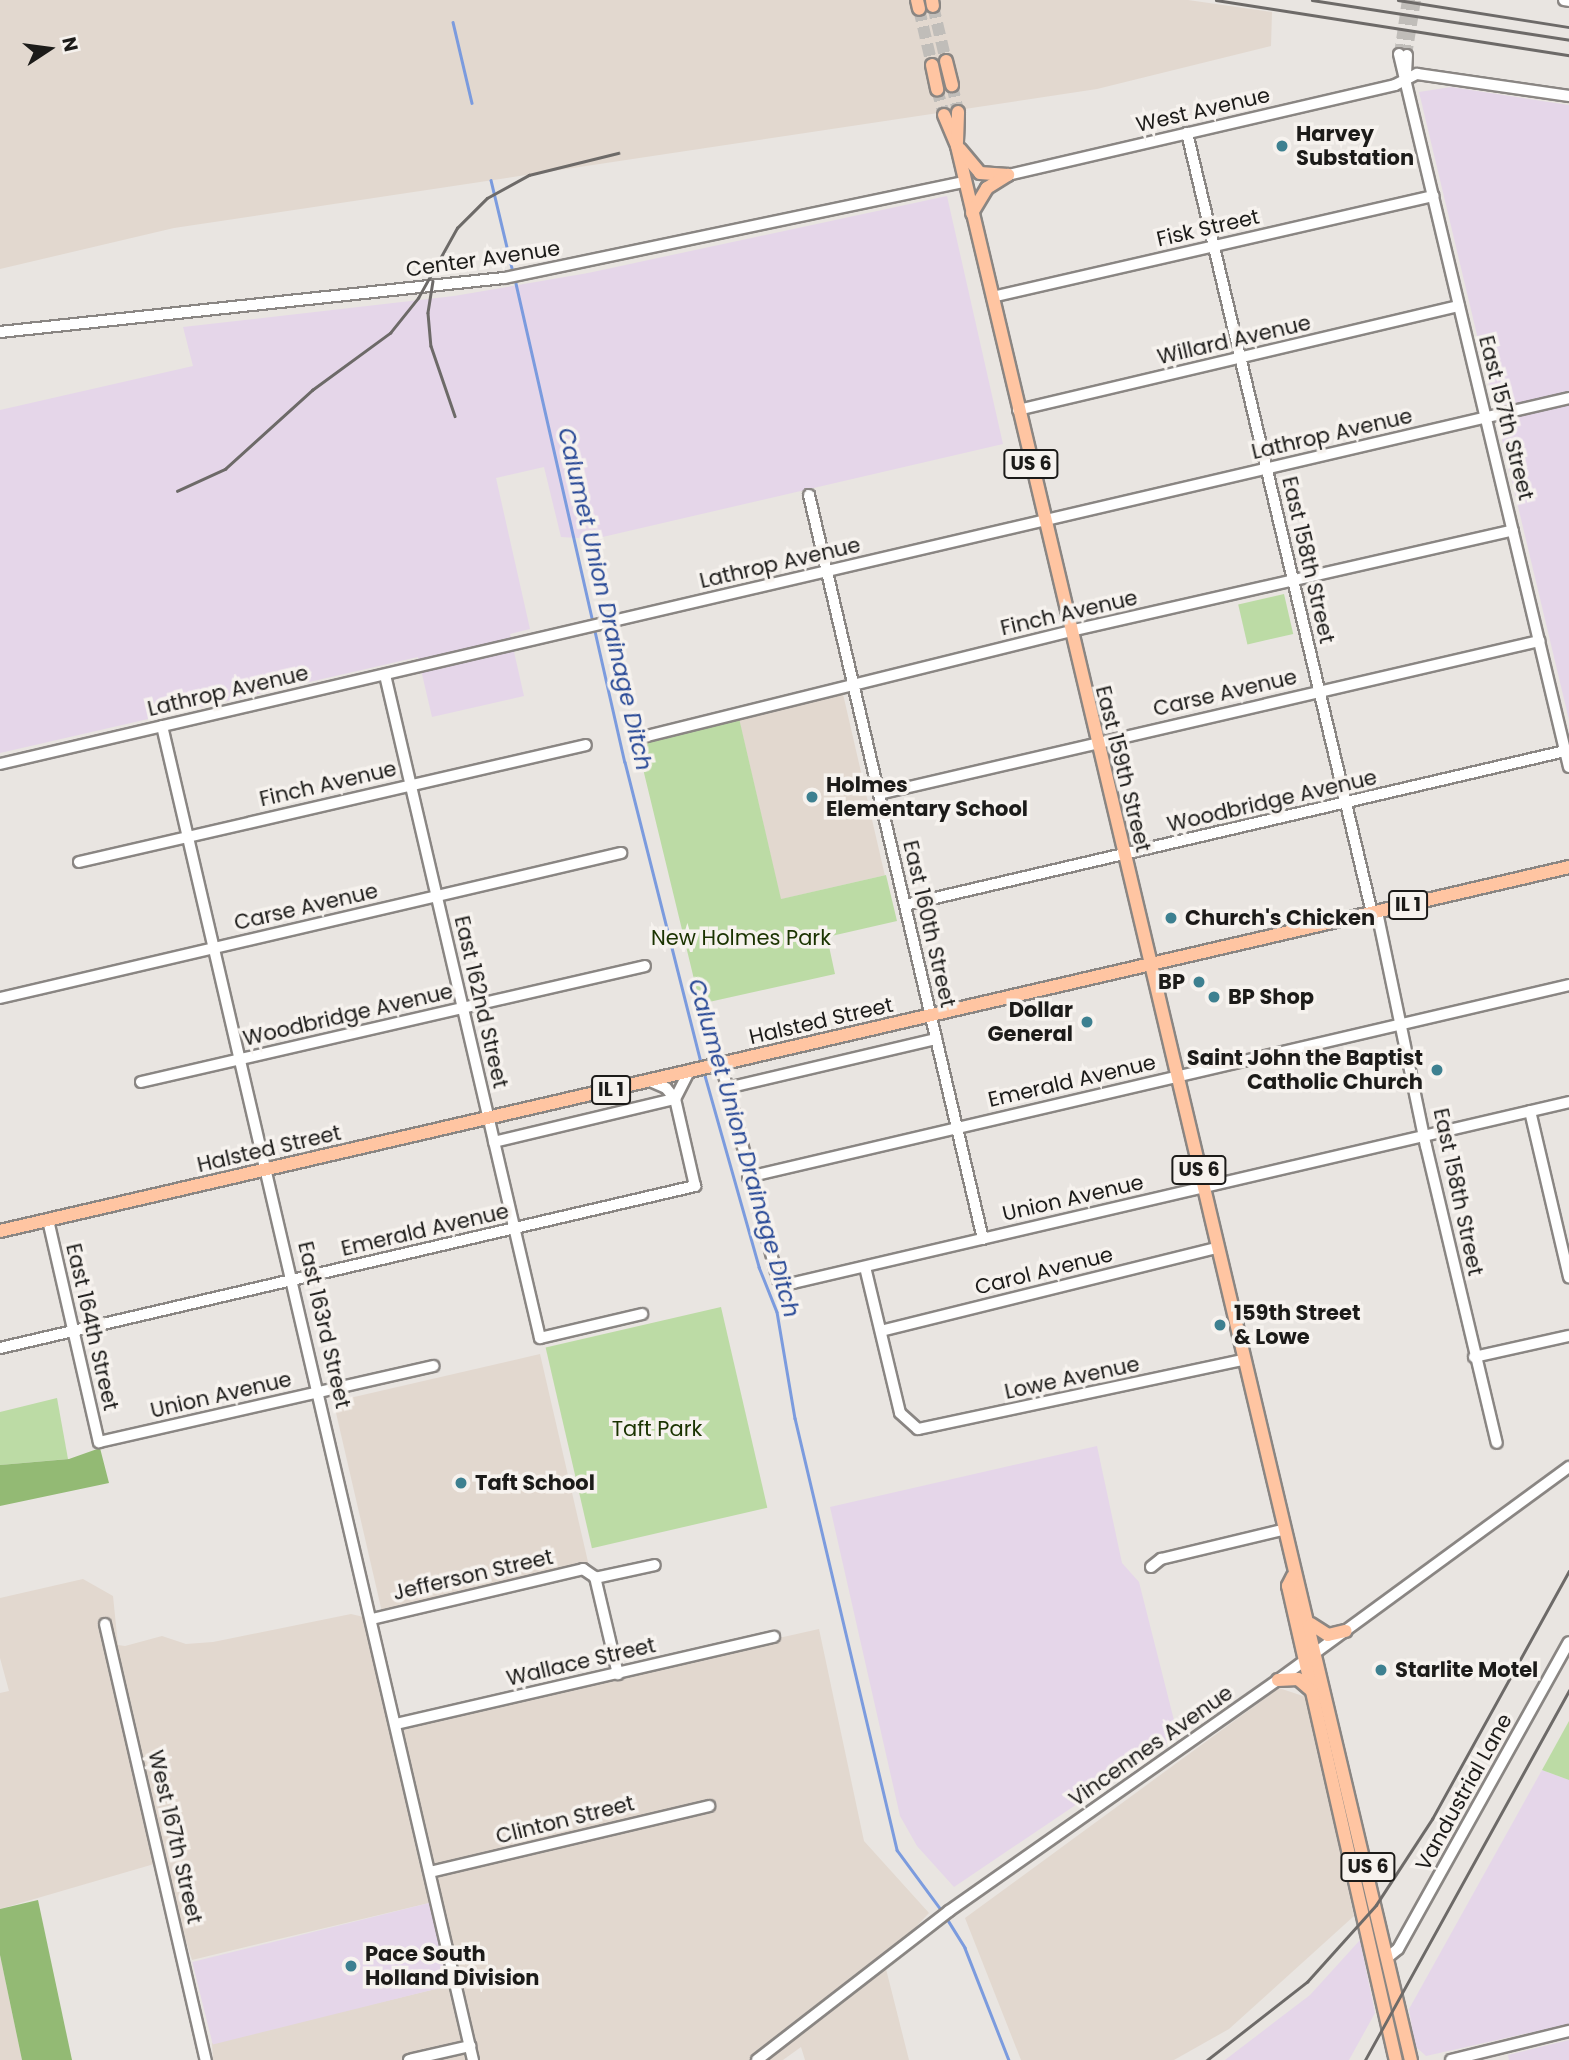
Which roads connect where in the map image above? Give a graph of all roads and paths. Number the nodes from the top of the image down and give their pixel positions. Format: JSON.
{"nodes":[{"id":1,"x":1564,"y":0,"type":"edge"},
{"id":2,"x":1569,"y":1,"type":"edge"},
{"id":3,"x":1403,"y":54,"type":"tunnel mouth"},
{"id":4,"x":946,"y":61,"type":"tunnel mouth"},
{"id":5,"x":932,"y":65,"type":"tunnel mouth"},
{"id":6,"x":1406,"y":78,"type":"junction"},
{"id":7,"x":952,"y":85,"type":"tunnel mouth"},
{"id":8,"x":937,"y":89,"type":"tunnel mouth"},
{"id":9,"x":1569,"y":96,"type":"edge"},
{"id":10,"x":958,"y":112,"type":"tunnel mouth"},
{"id":11,"x":944,"y":115,"type":"tunnel mouth"},
{"id":12,"x":1186,"y":133,"type":"junction"},
{"id":13,"x":957,"y":145,"type":"junction"},
{"id":14,"x":1008,"y":175,"type":"junction"},
{"id":15,"x":965,"y":182,"type":"junction"},
{"id":16,"x":1434,"y":196,"type":"junction"},
{"id":17,"x":972,"y":213,"type":"junction"},
{"id":18,"x":1213,"y":246,"type":"junction"},
{"id":19,"x":992,"y":297,"type":"junction"},
{"id":20,"x":1459,"y":306,"type":"junction"},
{"id":21,"x":0,"y":332,"type":"edge"},
{"id":22,"x":1240,"y":358,"type":"junction"},
{"id":23,"x":1569,"y":398,"type":"edge"},
{"id":24,"x":1018,"y":410,"type":"junction"},
{"id":25,"x":1486,"y":418,"type":"junction"},
{"id":26,"x":1267,"y":469,"type":"junction"},
{"id":27,"x":809,"y":495,"type":"dead end"},
{"id":28,"x":1045,"y":521,"type":"junction"},
{"id":29,"x":1513,"y":530,"type":"junction"},
{"id":30,"x":828,"y":572,"type":"junction"},
{"id":31,"x":1293,"y":580,"type":"junction"},
{"id":32,"x":1070,"y":631,"type":"junction"},
{"id":33,"x":1539,"y":641,"type":"junction"},
{"id":34,"x":385,"y":674,"type":"junction"},
{"id":35,"x":854,"y":685,"type":"junction"},
{"id":36,"x":1320,"y":692,"type":"junction"},
{"id":37,"x":162,"y":726,"type":"junction"},
{"id":38,"x":635,"y":739,"type":"dead end"},
{"id":39,"x":1097,"y":742,"type":"junction"},
{"id":40,"x":586,"y":745,"type":"dead end"},
{"id":41,"x":1565,"y":751,"type":"junction"},
{"id":42,"x":0,"y":764,"type":"edge"},
{"id":43,"x":1569,"y":766,"type":"edge"},
{"id":44,"x":411,"y":785,"type":"junction"},
{"id":45,"x":879,"y":794,"type":"junction"},
{"id":46,"x":1346,"y":803,"type":"junction"},
{"id":47,"x":188,"y":836,"type":"junction"},
{"id":48,"x":621,"y":853,"type":"dead end"},
{"id":49,"x":1124,"y":855,"type":"junction"},
{"id":50,"x":79,"y":862,"type":"dead end"},
{"id":51,"x":1569,"y":867,"type":"edge"},
{"id":52,"x":437,"y":896,"type":"junction"},
{"id":53,"x":905,"y":905,"type":"junction"},
{"id":54,"x":1374,"y":913,"type":"junction"},
{"id":55,"x":215,"y":948,"type":"junction"},
{"id":56,"x":1151,"y":965,"type":"junction"},
{"id":57,"x":645,"y":966,"type":"dead end"},
{"id":58,"x":1569,"y":985,"type":"edge"},
{"id":59,"x":0,"y":998,"type":"edge"},
{"id":60,"x":463,"y":1008,"type":"junction"},
{"id":61,"x":931,"y":1015,"type":"junction"},
{"id":62,"x":1402,"y":1024,"type":"junction"},
{"id":63,"x":936,"y":1039,"type":"junction"},
{"id":64,"x":242,"y":1059,"type":"junction"},
{"id":65,"x":721,"y":1064,"type":"junction"},
{"id":66,"x":689,"y":1072,"type":"junction"},
{"id":67,"x":1177,"y":1076,"type":"junction"},
{"id":68,"x":650,"y":1080,"type":"junction"},
{"id":69,"x":141,"y":1082,"type":"dead end"},
{"id":70,"x":727,"y":1088,"type":"junction"},
{"id":71,"x":675,"y":1099,"type":"junction"},
{"id":72,"x":1569,"y":1102,"type":"edge"},
{"id":73,"x":1530,"y":1111,"type":"junction"},
{"id":74,"x":489,"y":1118,"type":"junction"},
{"id":75,"x":957,"y":1128,"type":"junction"},
{"id":76,"x":1425,"y":1135,"type":"junction"},
{"id":77,"x":494,"y":1142,"type":"junction"},
{"id":78,"x":268,"y":1169,"type":"junction"},
{"id":79,"x":748,"y":1177,"type":"junction"},
{"id":80,"x":1203,"y":1188,"type":"junction"},
{"id":81,"x":1569,"y":1218,"type":"edge"},
{"id":82,"x":48,"y":1220,"type":"junction"},
{"id":83,"x":1556,"y":1221,"type":"junction"},
{"id":84,"x":514,"y":1230,"type":"junction"},
{"id":85,"x":0,"y":1231,"type":"edge"},
{"id":86,"x":983,"y":1239,"type":"junction"},
{"id":87,"x":1217,"y":1248,"type":"junction"},
{"id":88,"x":865,"y":1266,"type":"junction"},
{"id":89,"x":1569,"y":1276,"type":"edge"},
{"id":90,"x":294,"y":1280,"type":"junction"},
{"id":91,"x":642,"y":1314,"type":"dead end"},
{"id":92,"x":74,"y":1331,"type":"junction"},
{"id":93,"x":881,"y":1331,"type":"junction"},
{"id":94,"x":1569,"y":1336,"type":"edge"},
{"id":95,"x":0,"y":1348,"type":"edge"},
{"id":96,"x":1474,"y":1357,"type":"junction"},
{"id":97,"x":1243,"y":1360,"type":"junction"},
{"id":98,"x":433,"y":1366,"type":"dead end"},
{"id":99,"x":320,"y":1393,"type":"junction"},
{"id":100,"x":99,"y":1442,"type":"joint"},
{"id":101,"x":1497,"y":1443,"type":"dead end"},
{"id":102,"x":1569,"y":1467,"type":"edge"},
{"id":103,"x":1283,"y":1530,"type":"junction"},
{"id":104,"x":655,"y":1565,"type":"dead end"},
{"id":105,"x":1151,"y":1567,"type":"dead end"},
{"id":106,"x":1293,"y":1576,"type":"junction"},
{"id":107,"x":595,"y":1578,"type":"junction"},
{"id":108,"x":372,"y":1619,"type":"junction"},
{"id":109,"x":105,"y":1624,"type":"dead end"},
{"id":110,"x":1311,"y":1624,"type":"junction"},
{"id":111,"x":1346,"y":1631,"type":"junction"},
{"id":112,"x":774,"y":1637,"type":"dead end"},
{"id":113,"x":1569,"y":1643,"type":"edge"},
{"id":114,"x":1317,"y":1652,"type":"junction"},
{"id":115,"x":1305,"y":1661,"type":"junction"},
{"id":116,"x":618,"y":1674,"type":"junction"},
{"id":117,"x":1278,"y":1680,"type":"junction"},
{"id":118,"x":1312,"y":1691,"type":"junction"},
{"id":119,"x":396,"y":1724,"type":"junction"},
{"id":120,"x":709,"y":1806,"type":"dead end"},
{"id":121,"x":430,"y":1872,"type":"junction"},
{"id":122,"x":1388,"y":1957,"type":"junction"},
{"id":123,"x":1373,"y":1962,"type":"junction"},
{"id":124,"x":1569,"y":2031,"type":"edge"},
{"id":125,"x":470,"y":2046,"type":"junction"},
{"id":126,"x":206,"y":2060,"type":"edge"},
{"id":127,"x":409,"y":2060,"type":"edge"},
{"id":128,"x":473,"y":2060,"type":"edge"},
{"id":129,"x":757,"y":2060,"type":"edge"},
{"id":130,"x":1396,"y":2060,"type":"edge"},
{"id":131,"x":1411,"y":2060,"type":"edge"},
{"id":132,"x":1451,"y":2060,"type":"edge"}],
"edges":[{"from":1,"to":2,"type":"street"},
{"from":3,"to":6,"type":"street","name":"East 157th Street"},
{"from":4,"to":7,"type":"main road"},
{"from":5,"to":8,"type":"main road"},
{"from":6,"to":9,"type":"street","name":"West Avenue"},
{"from":6,"to":12,"type":"street","name":"West Avenue"},
{"from":6,"to":16,"type":"street","name":"East 157th Street"},
{"from":10,"to":13,"type":"main road","name":"East 159th Street","number":"US 6"},
{"from":11,"to":13,"type":"main road","name":"East 159th Street","number":"US 6"},
{"from":12,"to":14,"type":"street","name":"West Avenue"},
{"from":12,"to":18,"type":"street","name":"East 158th Street"},
{"from":13,"to":14,"type":"main road"},
{"from":13,"to":15,"type":"main road","name":"East 159th Street","number":"US 6"},
{"from":14,"to":17,"type":"main road"},
{"from":15,"to":17,"type":"main road","name":"East 159th Street","number":"US 6"},
{"from":15,"to":21,"type":"street","name":"Center Avenue"},
{"from":16,"to":18,"type":"street","name":"Fisk Street"},
{"from":16,"to":20,"type":"street","name":"East 157th Street"},
{"from":17,"to":19,"type":"main road","name":"East 159th Street","number":"US 6"},
{"from":18,"to":19,"type":"street","name":"Fisk Street"},
{"from":18,"to":22,"type":"street","name":"East 158th Street"},
{"from":19,"to":24,"type":"main road","name":"East 159th Street","number":"US 6"},
{"from":20,"to":22,"type":"street","name":"Willard Avenue"},
{"from":20,"to":25,"type":"street","name":"East 157th Street"},
{"from":22,"to":24,"type":"street","name":"Willard Avenue"},
{"from":22,"to":26,"type":"street","name":"East 158th Street"},
{"from":23,"to":25,"type":"street","name":"Lathrop Avenue"},
{"from":24,"to":28,"type":"main road","name":"East 159th Street","number":"US 6"},
{"from":25,"to":26,"type":"street","name":"Lathrop Avenue"},
{"from":25,"to":29,"type":"street","name":"East 157th Street"},
{"from":26,"to":28,"type":"street","name":"Lathrop Avenue"},
{"from":26,"to":31,"type":"street","name":"East 158th Street"},
{"from":27,"to":30,"type":"street","name":"East 160th Street"},
{"from":28,"to":30,"type":"street","name":"Lathrop Avenue"},
{"from":28,"to":32,"type":"main road","name":"East 159th Street","number":"US 6"},
{"from":29,"to":31,"type":"street","name":"Finch Avenue"},
{"from":29,"to":33,"type":"street","name":"East 157th Street"},
{"from":30,"to":34,"type":"street","name":"Lathrop Avenue"},
{"from":30,"to":35,"type":"street","name":"East 160th Street"},
{"from":31,"to":32,"type":"street","name":"Finch Avenue"},
{"from":31,"to":36,"type":"street","name":"East 158th Street"},
{"from":32,"to":35,"type":"street","name":"Finch Avenue"},
{"from":32,"to":39,"type":"main road","name":"East 159th Street","number":"US 6"},
{"from":33,"to":36,"type":"street","name":"Carse Avenue"},
{"from":33,"to":41,"type":"street","name":"East 157th Street"},
{"from":34,"to":37,"type":"street","name":"Lathrop Avenue"},
{"from":34,"to":44,"type":"street","name":"East 162nd Street"},
{"from":35,"to":38,"type":"street","name":"Finch Avenue"},
{"from":35,"to":45,"type":"street","name":"East 160th Street"},
{"from":36,"to":39,"type":"street","name":"Carse Avenue"},
{"from":36,"to":46,"type":"street","name":"East 158th Street"},
{"from":37,"to":42,"type":"street","name":"Lathrop Avenue"},
{"from":37,"to":47,"type":"street","name":"East 163rd Street"},
{"from":39,"to":45,"type":"street","name":"Carse Avenue"},
{"from":39,"to":49,"type":"main road","name":"East 159th Street","number":"US 6"},
{"from":40,"to":44,"type":"street","name":"Finch Avenue"},
{"from":41,"to":43,"type":"street","name":"East 157th Street"},
{"from":41,"to":46,"type":"street","name":"Woodbridge Avenue"},
{"from":44,"to":47,"type":"street","name":"Finch Avenue"},
{"from":44,"to":52,"type":"street","name":"East 162nd Street"},
{"from":45,"to":53,"type":"street","name":"East 160th Street"},
{"from":46,"to":49,"type":"street","name":"Woodbridge Avenue"},
{"from":46,"to":54,"type":"street","name":"East 158th Street"},
{"from":47,"to":50,"type":"street","name":"Finch Avenue"},
{"from":47,"to":55,"type":"street","name":"East 163rd Street"},
{"from":48,"to":52,"type":"street","name":"Carse Avenue"},
{"from":49,"to":53,"type":"street","name":"Woodbridge Avenue"},
{"from":49,"to":56,"type":"main road","name":"East 159th Street","number":"US 6"},
{"from":51,"to":54,"type":"main road","name":"Halsted Street","number":"IL 1"},
{"from":52,"to":55,"type":"street","name":"Carse Avenue"},
{"from":52,"to":60,"type":"street","name":"East 162nd Street"},
{"from":53,"to":61,"type":"street","name":"East 160th Street"},
{"from":54,"to":56,"type":"main road","name":"Halsted Street","number":"IL 1"},
{"from":54,"to":62,"type":"street","name":"East 158th Street"},
{"from":55,"to":59,"type":"street","name":"Carse Avenue"},
{"from":55,"to":64,"type":"street","name":"East 163rd Street"},
{"from":56,"to":61,"type":"main road","name":"Halsted Street","number":"IL 1"},
{"from":56,"to":67,"type":"main road","name":"East 159th Street","number":"US 6"},
{"from":57,"to":60,"type":"street","name":"Woodbridge Avenue"},
{"from":58,"to":62,"type":"street","name":"Emerald Avenue"},
{"from":60,"to":64,"type":"street","name":"Woodbridge Avenue"},
{"from":60,"to":74,"type":"street","name":"East 162nd Street"},
{"from":61,"to":63,"type":"street","name":"East 160th Street"},
{"from":61,"to":65,"type":"main road","name":"Halsted Street","number":"IL 1"},
{"from":62,"to":67,"type":"street","name":"Emerald Avenue"},
{"from":62,"to":76,"type":"street","name":"East 158th Street"},
{"from":63,"to":70,"type":"street","name":"Halsted Street"},
{"from":63,"to":75,"type":"street","name":"East 160th Street"},
{"from":64,"to":69,"type":"street","name":"Woodbridge Avenue"},
{"from":64,"to":78,"type":"street","name":"East 163rd Street"},
{"from":65,"to":66,"type":"main road","name":"Halsted Street","number":"IL 1"},
{"from":65,"to":70,"type":"street"},
{"from":66,"to":68,"type":"main road","name":"Halsted Street","number":"IL 1"},
{"from":66,"to":71,"type":"street"},
{"from":67,"to":75,"type":"street","name":"Emerald Avenue"},
{"from":67,"to":80,"type":"main road","name":"East 159th Street","number":"US 6"},
{"from":68,"to":71,"type":"street"},
{"from":68,"to":74,"type":"main road","name":"Halsted Street","number":"IL 1"},
{"from":70,"to":79,"type":"street"},
{"from":71,"to":77,"type":"street"},
{"from":71,"to":84,"type":"street","name":"Emerald Avenue"},
{"from":72,"to":73,"type":"street","name":"Union Avenue"},
{"from":73,"to":76,"type":"street","name":"Union Avenue"},
{"from":73,"to":83,"type":"street"},
{"from":74,"to":77,"type":"street","name":"East 162nd Street"},
{"from":74,"to":78,"type":"main road","name":"Halsted Street","number":"IL 1"},
{"from":75,"to":79,"type":"street","name":"Emerald Avenue"},
{"from":75,"to":86,"type":"street","name":"East 160th Street"},
{"from":76,"to":80,"type":"street","name":"Union Avenue"},
{"from":76,"to":96,"type":"street","name":"East 158th Street"},
{"from":77,"to":84,"type":"street","name":"East 162nd Street"},
{"from":78,"to":82,"type":"main road","name":"Halsted Street","number":"IL 1"},
{"from":78,"to":90,"type":"street","name":"East 163rd Street"},
{"from":79,"to":88,"type":"street","name":"Union Avenue"},
{"from":80,"to":86,"type":"street","name":"Union Avenue"},
{"from":80,"to":87,"type":"main road","name":"East 159th Street","number":"US 6"},
{"from":81,"to":83,"type":"street"},
{"from":82,"to":85,"type":"main road","name":"Halsted Street","number":"IL 1"},
{"from":82,"to":92,"type":"street","name":"East 164th Street"},
{"from":83,"to":89,"type":"street"},
{"from":84,"to":90,"type":"street","name":"Emerald Avenue"},
{"from":84,"to":91,"type":"street","name":"East 162nd Street"},
{"from":86,"to":88,"type":"street","name":"Union Avenue"},
{"from":87,"to":93,"type":"street","name":"Carol Avenue"},
{"from":87,"to":97,"type":"main road","name":"East 159th Street","number":"US 6"},
{"from":88,"to":93,"type":"street"},
{"from":90,"to":92,"type":"street","name":"Emerald Avenue"},
{"from":90,"to":99,"type":"street","name":"East 163rd Street"},
{"from":92,"to":95,"type":"street","name":"Emerald Avenue"},
{"from":92,"to":100,"type":"street","name":"East 164th Street"},
{"from":93,"to":97,"type":"street","name":"Lowe Avenue"},
{"from":94,"to":96,"type":"street"},
{"from":96,"to":101,"type":"street","name":"East 158th Street"},
{"from":97,"to":103,"type":"main road","name":"East 159th Street","number":"US 6"},
{"from":98,"to":99,"type":"street","name":"Union Avenue"},
{"from":99,"to":100,"type":"street","name":"Union Avenue"},
{"from":99,"to":108,"type":"street","name":"East 163rd Street"},
{"from":102,"to":111,"type":"street","name":"Vincennes Avenue"},
{"from":103,"to":105,"type":"street"},
{"from":103,"to":106,"type":"main road","number":"US 6"},
{"from":104,"to":107,"type":"street"},
{"from":106,"to":110,"type":"main road","number":"US 6"},
{"from":106,"to":115,"type":"main road","number":"US 6"},
{"from":107,"to":108,"type":"street","name":"Jefferson Street"},
{"from":107,"to":116,"type":"street"},
{"from":108,"to":119,"type":"street","name":"East 163rd Street"},
{"from":109,"to":126,"type":"street","name":"West 167th Street"},
{"from":110,"to":111,"type":"main road"},
{"from":110,"to":114,"type":"main road","number":"US 6"},
{"from":111,"to":114,"type":"street","name":"Vincennes Avenue"},
{"from":112,"to":116,"type":"street","name":"Wallace Street"},
{"from":113,"to":122,"type":"street","name":"Vandustrial Lane"},
{"from":114,"to":115,"type":"street","name":"Vincennes Avenue"},
{"from":114,"to":122,"type":"main road","number":"US 6"},
{"from":115,"to":117,"type":"street","name":"Vincennes Avenue"},
{"from":115,"to":118,"type":"main road","number":"US 6"},
{"from":116,"to":119,"type":"street","name":"Wallace Street"},
{"from":117,"to":118,"type":"main road"},
{"from":117,"to":129,"type":"street","name":"Vincennes Avenue"},
{"from":118,"to":123,"type":"main road","number":"US 6"},
{"from":119,"to":121,"type":"street","name":"East 163rd Street"},
{"from":120,"to":121,"type":"street","name":"Clinton Street"},
{"from":121,"to":125,"type":"street","name":"East 163rd Street"},
{"from":122,"to":123,"type":"main road"},
{"from":122,"to":131,"type":"main road","number":"US 6"},
{"from":123,"to":130,"type":"main road","number":"US 6"},
{"from":124,"to":132,"type":"street"},
{"from":125,"to":127,"type":"street"},
{"from":125,"to":128,"type":"street","name":"East 163rd Street"}]}
